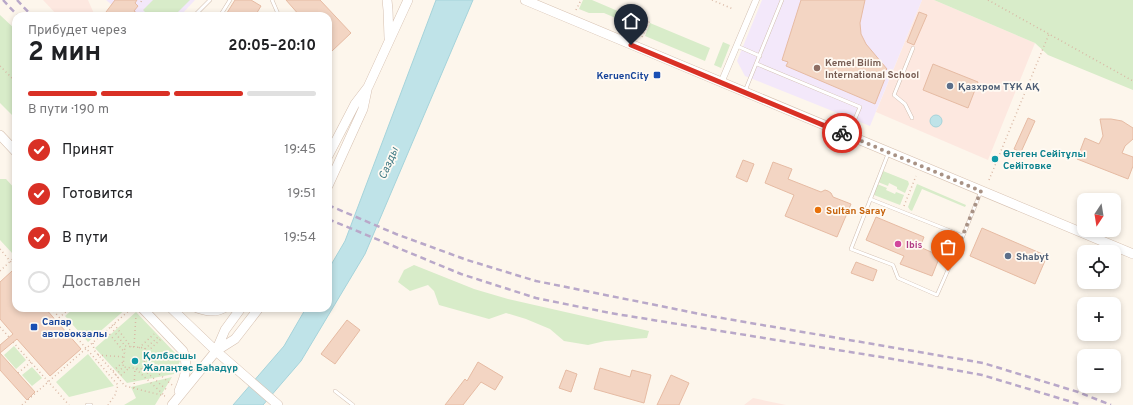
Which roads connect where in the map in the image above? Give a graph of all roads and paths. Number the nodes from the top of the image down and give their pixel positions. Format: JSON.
{"nodes":[{"id":1,"x":210,"y":0,"type":"edge"},
{"id":2,"x":230,"y":0,"type":"edge"},
{"id":3,"x":272,"y":0,"type":"edge"},
{"id":4,"x":386,"y":0,"type":"edge"},
{"id":5,"x":408,"y":0,"type":"edge"},
{"id":6,"x":525,"y":0,"type":"edge"},
{"id":7,"x":581,"y":0,"type":"edge"},
{"id":8,"x":712,"y":0,"type":"edge"},
{"id":9,"x":756,"y":0,"type":"edge"},
{"id":10,"x":782,"y":0,"type":"edge"},
{"id":11,"x":988,"y":0,"type":"edge"},
{"id":12,"x":733,"y":9,"type":"dead end"},
{"id":13,"x":576,"y":10,"type":"dead end"},
{"id":14,"x":198,"y":12,"type":"edge"},
{"id":15,"x":222,"y":12,"type":"edge"},
{"id":16,"x":278,"y":12,"type":"edge"},
{"id":17,"x":650,"y":20,"type":"dead end"},
{"id":18,"x":1049,"y":33,"type":"junction"},
{"id":19,"x":642,"y":37,"type":"dead end"},
{"id":20,"x":389,"y":42,"type":"junction"},
{"id":21,"x":737,"y":46,"type":"junction"},
{"id":22,"x":913,"y":48,"type":"dead end"},
{"id":23,"x":760,"y":56,"type":"junction"},
{"id":24,"x":757,"y":64,"type":"junction"},
{"id":25,"x":0,"y":66,"type":"edge"},
{"id":26,"x":12,"y":78,"type":"edge"},
{"id":27,"x":1133,"y":81,"type":"edge"},
{"id":28,"x":721,"y":83,"type":"junction"},
{"id":29,"x":368,"y":87,"type":"junction"},
{"id":30,"x":745,"y":92,"type":"junction"},
{"id":31,"x":912,"y":118,"type":"dead end"},
{"id":32,"x":848,"y":135,"type":"junction"},
{"id":33,"x":0,"y":136,"type":"edge"},
{"id":34,"x":12,"y":148,"type":"edge"},
{"id":35,"x":332,"y":148,"type":"edge"},
{"id":36,"x":889,"y":152,"type":"junction"},
{"id":37,"x":916,"y":176,"type":"dead end"},
{"id":38,"x":332,"y":177,"type":"edge"},
{"id":39,"x":988,"y":180,"type":"dead end"},
{"id":40,"x":981,"y":191,"type":"junction"},
{"id":41,"x":870,"y":198,"type":"junction"},
{"id":42,"x":902,"y":211,"type":"junction"},
{"id":43,"x":963,"y":236,"type":"junction"},
{"id":44,"x":0,"y":250,"type":"edge"},
{"id":45,"x":1133,"y":254,"type":"edge"},
{"id":46,"x":10,"y":261,"type":"junction"},
{"id":47,"x":12,"y":263,"type":"edge"},
{"id":48,"x":0,"y":271,"type":"edge"},
{"id":49,"x":54,"y":312,"type":"edge"},
{"id":50,"x":66,"y":312,"type":"edge"},
{"id":51,"x":128,"y":312,"type":"edge"},
{"id":52,"x":139,"y":312,"type":"edge"},
{"id":53,"x":141,"y":312,"type":"edge"},
{"id":54,"x":175,"y":312,"type":"edge"},
{"id":55,"x":238,"y":312,"type":"edge"},
{"id":56,"x":256,"y":312,"type":"edge"},
{"id":57,"x":59,"y":318,"type":"junction"},
{"id":58,"x":114,"y":324,"type":"junction"},
{"id":59,"x":0,"y":327,"type":"edge"},
{"id":60,"x":111,"y":327,"type":"junction"},
{"id":61,"x":107,"y":331,"type":"junction"},
{"id":62,"x":156,"y":332,"type":"dead end"},
{"id":63,"x":160,"y":335,"type":"dead end"},
{"id":64,"x":9,"y":337,"type":"dead end"},
{"id":65,"x":163,"y":338,"type":"dead end"},
{"id":66,"x":13,"y":342,"type":"dead end"},
{"id":67,"x":93,"y":343,"type":"junction"},
{"id":68,"x":125,"y":346,"type":"junction"},
{"id":69,"x":131,"y":347,"type":"junction"},
{"id":70,"x":134,"y":347,"type":"junction"},
{"id":71,"x":140,"y":348,"type":"junction"},
{"id":72,"x":86,"y":349,"type":"junction"},
{"id":73,"x":145,"y":349,"type":"junction"},
{"id":74,"x":216,"y":351,"type":"junction"},
{"id":75,"x":125,"y":353,"type":"junction"},
{"id":76,"x":145,"y":354,"type":"junction"},
{"id":77,"x":98,"y":355,"type":"junction"},
{"id":78,"x":124,"y":357,"type":"junction"},
{"id":79,"x":144,"y":358,"type":"junction"},
{"id":80,"x":180,"y":360,"type":"dead end"},
{"id":81,"x":124,"y":361,"type":"junction"},
{"id":82,"x":144,"y":361,"type":"junction"},
{"id":83,"x":31,"y":362,"type":"junction"},
{"id":84,"x":123,"y":367,"type":"junction"},
{"id":85,"x":129,"y":368,"type":"junction"},
{"id":86,"x":136,"y":368,"type":"junction"},
{"id":87,"x":143,"y":369,"type":"junction"},
{"id":88,"x":113,"y":371,"type":"junction"},
{"id":89,"x":18,"y":373,"type":"dead end"},
{"id":90,"x":115,"y":374,"type":"junction"},
{"id":91,"x":118,"y":378,"type":"junction"},
{"id":92,"x":49,"y":382,"type":"junction"},
{"id":93,"x":172,"y":385,"type":"dead end"},
{"id":94,"x":134,"y":388,"type":"junction"},
{"id":95,"x":168,"y":391,"type":"dead end"},
{"id":96,"x":335,"y":391,"type":"dead end"},
{"id":97,"x":173,"y":403,"type":"edge"},
{"id":98,"x":276,"y":403,"type":"edge"},
{"id":99,"x":349,"y":403,"type":"edge"},
{"id":100,"x":22,"y":405,"type":"edge"},
{"id":101,"x":69,"y":405,"type":"edge"},
{"id":102,"x":86,"y":405,"type":"edge"},
{"id":103,"x":92,"y":405,"type":"edge"},
{"id":104,"x":108,"y":405,"type":"edge"},
{"id":105,"x":353,"y":405,"type":"edge"}],
"edges":[{"from":1,"to":14,"type":"lane"},
{"from":2,"to":15,"type":"lane"},
{"from":3,"to":16,"type":"lane"},
{"from":4,"to":20,"type":"main road"},
{"from":5,"to":20,"type":"main road"},
{"from":6,"to":28,"type":"main road"},
{"from":7,"to":13,"type":"path"},
{"from":8,"to":12,"type":"path"},
{"from":9,"to":21,"type":"street"},
{"from":10,"to":23,"type":"lane"},
{"from":11,"to":18,"type":"path"},
{"from":17,"to":19,"type":"path"},
{"from":18,"to":27,"type":"path"},
{"from":18,"to":39,"type":"path"},
{"from":20,"to":29,"type":"main road"},
{"from":21,"to":23,"type":"lane"},
{"from":21,"to":28,"type":"street"},
{"from":22,"to":31,"type":"lane"},
{"from":23,"to":24,"type":"lane"},
{"from":24,"to":30,"type":"lane"},
{"from":24,"to":32,"type":"lane"},
{"from":25,"to":26,"type":"path"},
{"from":28,"to":30,"type":"main road"},
{"from":29,"to":35,"type":"main road"},
{"from":29,"to":38,"type":"main road"},
{"from":30,"to":32,"type":"main road"},
{"from":32,"to":36,"type":"main road"},
{"from":33,"to":34,"type":"main road"},
{"from":36,"to":40,"type":"main road"},
{"from":36,"to":41,"type":"lane"},
{"from":37,"to":42,"type":"path"},
{"from":40,"to":43,"type":"lane"},
{"from":40,"to":45,"type":"main road"},
{"from":41,"to":42,"type":"lane"},
{"from":41,"to":43,"type":"lane"},
{"from":42,"to":43,"type":"lane"},
{"from":44,"to":46,"type":"path"},
{"from":46,"to":47,"type":"path"},
{"from":46,"to":48,"type":"path"},
{"from":49,"to":57,"type":"path"},
{"from":50,"to":57,"type":"path"},
{"from":51,"to":58,"type":"path"},
{"from":52,"to":70,"type":"path"},
{"from":53,"to":97,"type":"main road"},
{"from":54,"to":74,"type":"main road"},
{"from":55,"to":74,"type":"main road"},
{"from":56,"to":74,"type":"main road"},
{"from":57,"to":72,"type":"path"},
{"from":58,"to":60,"type":"path"},
{"from":58,"to":69,"type":"path"},
{"from":59,"to":64,"type":"path"},
{"from":60,"to":61,"type":"path"},
{"from":60,"to":68,"type":"path"},
{"from":61,"to":67,"type":"path"},
{"from":61,"to":75,"type":"path"},
{"from":62,"to":71,"type":"path"},
{"from":63,"to":73,"type":"path"},
{"from":65,"to":76,"type":"path"},
{"from":66,"to":83,"type":"path"},
{"from":67,"to":72,"type":"path"},
{"from":67,"to":77,"type":"path"},
{"from":68,"to":69,"type":"path"},
{"from":68,"to":75,"type":"path"},
{"from":69,"to":70,"type":"path"},
{"from":70,"to":71,"type":"path"},
{"from":71,"to":73,"type":"path"},
{"from":72,"to":92,"type":"path"},
{"from":72,"to":104,"type":"path"},
{"from":73,"to":76,"type":"path"},
{"from":74,"to":97,"type":"main road"},
{"from":74,"to":98,"type":"main road"},
{"from":75,"to":78,"type":"path"},
{"from":76,"to":79,"type":"path"},
{"from":77,"to":78,"type":"path"},
{"from":77,"to":88,"type":"path"},
{"from":78,"to":81,"type":"path"},
{"from":79,"to":80,"type":"path"},
{"from":79,"to":82,"type":"path"},
{"from":81,"to":84,"type":"path"},
{"from":81,"to":88,"type":"path"},
{"from":82,"to":87,"type":"path"},
{"from":82,"to":93,"type":"path"},
{"from":83,"to":89,"type":"path"},
{"from":83,"to":92,"type":"path"},
{"from":84,"to":85,"type":"path"},
{"from":84,"to":90,"type":"path"},
{"from":85,"to":86,"type":"path"},
{"from":85,"to":91,"type":"path"},
{"from":86,"to":87,"type":"path"},
{"from":86,"to":94,"type":"path"},
{"from":86,"to":94,"type":"path"},
{"from":87,"to":95,"type":"path"},
{"from":88,"to":90,"type":"path"},
{"from":90,"to":91,"type":"path"},
{"from":91,"to":94,"type":"path"},
{"from":92,"to":100,"type":"path"},
{"from":92,"to":101,"type":"path"},
{"from":96,"to":99,"type":"lane"},
{"from":99,"to":105,"type":"lane"},
{"from":102,"to":103,"type":"lane"}]}
